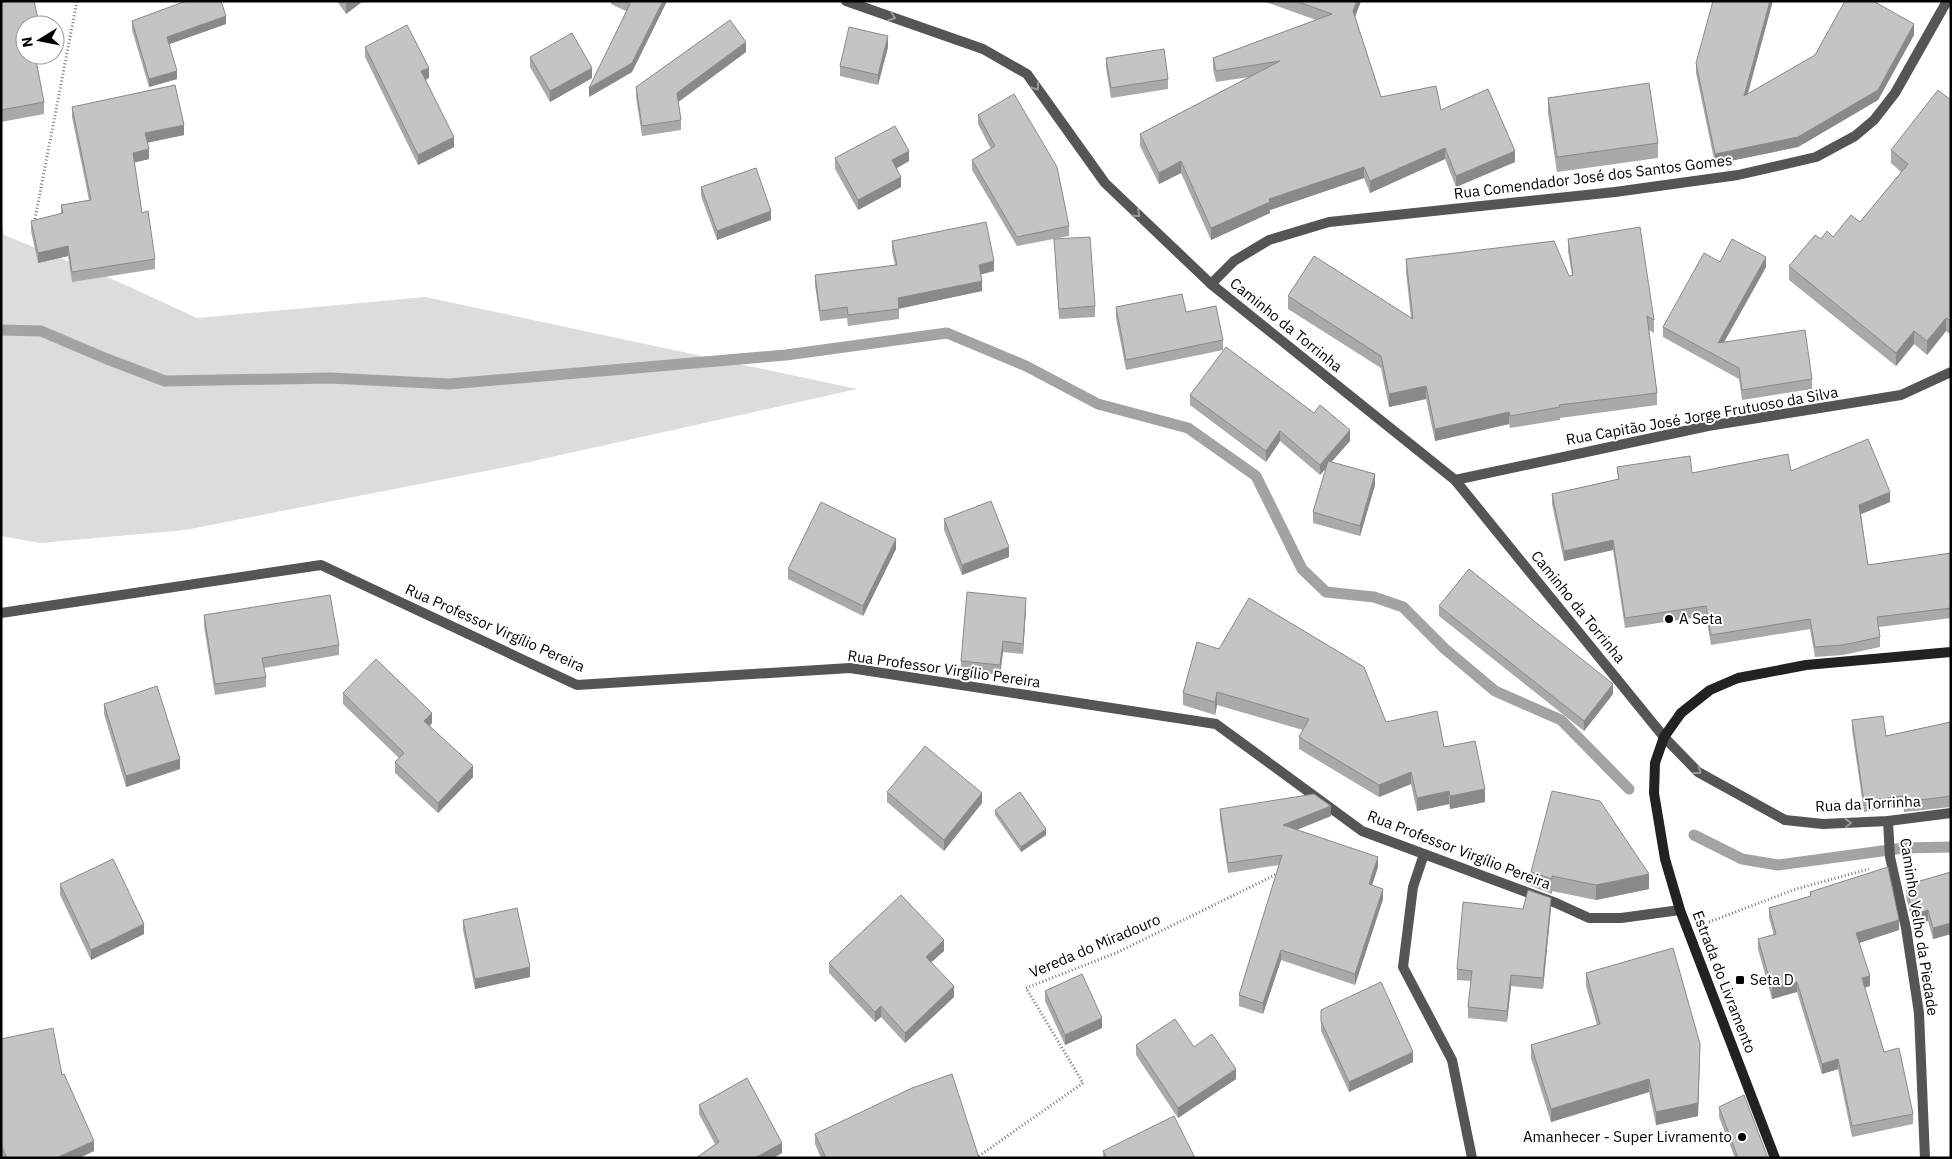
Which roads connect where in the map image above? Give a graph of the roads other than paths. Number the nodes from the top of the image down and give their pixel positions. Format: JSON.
{"nodes":[{"id":1,"x":846,"y":1,"type":"edge"},
{"id":2,"x":1947,"y":1,"type":"edge"},
{"id":3,"x":1211,"y":284,"type":"junction"},
{"id":4,"x":1951,"y":372,"type":"edge"},
{"id":5,"x":1455,"y":480,"type":"junction"},
{"id":6,"x":1,"y":613,"type":"edge"},
{"id":7,"x":1951,"y":652,"type":"edge"},
{"id":8,"x":1664,"y":737,"type":"junction"},
{"id":9,"x":1951,"y":813,"type":"edge"},
{"id":10,"x":1888,"y":821,"type":"junction"},
{"id":11,"x":1424,"y":854,"type":"junction"},
{"id":12,"x":1680,"y":910,"type":"junction"},
{"id":13,"x":1472,"y":1158,"type":"edge"},
{"id":14,"x":1776,"y":1158,"type":"edge"},
{"id":15,"x":1925,"y":1158,"type":"edge"}],
"edges":[{"from":1,"to":3,"type":"street","name":"Caminho da Torrinha","one_way":true},
{"from":2,"to":3,"type":"street","name":"Rua Comendador José dos Santos Gomes"},
{"from":3,"to":5,"type":"street","name":"Caminho da Torrinha"},
{"from":4,"to":5,"type":"street","name":"Rua Capitão José Jorge Frutuoso da Silva"},
{"from":5,"to":8,"type":"street","name":"Caminho da Torrinha"},
{"from":6,"to":11,"type":"street","name":"Rua Professor Virgílio Pereira"},
{"from":7,"to":8,"type":"street","name":"Estrada do Livramento"},
{"from":8,"to":10,"type":"street","name":"Rua da Torrinha","one_way":true},
{"from":8,"to":12,"type":"street","name":"Estrada do Livramento"},
{"from":9,"to":10,"type":"street","name":"Rua da Torrinha"},
{"from":10,"to":15,"type":"street","name":"Caminho Velho da Piedade"},
{"from":11,"to":12,"type":"street","name":"Rua Professor Virgílio Pereira"},
{"from":11,"to":13,"type":"street"},
{"from":12,"to":14,"type":"street","name":"Estrada do Livramento"}]}
